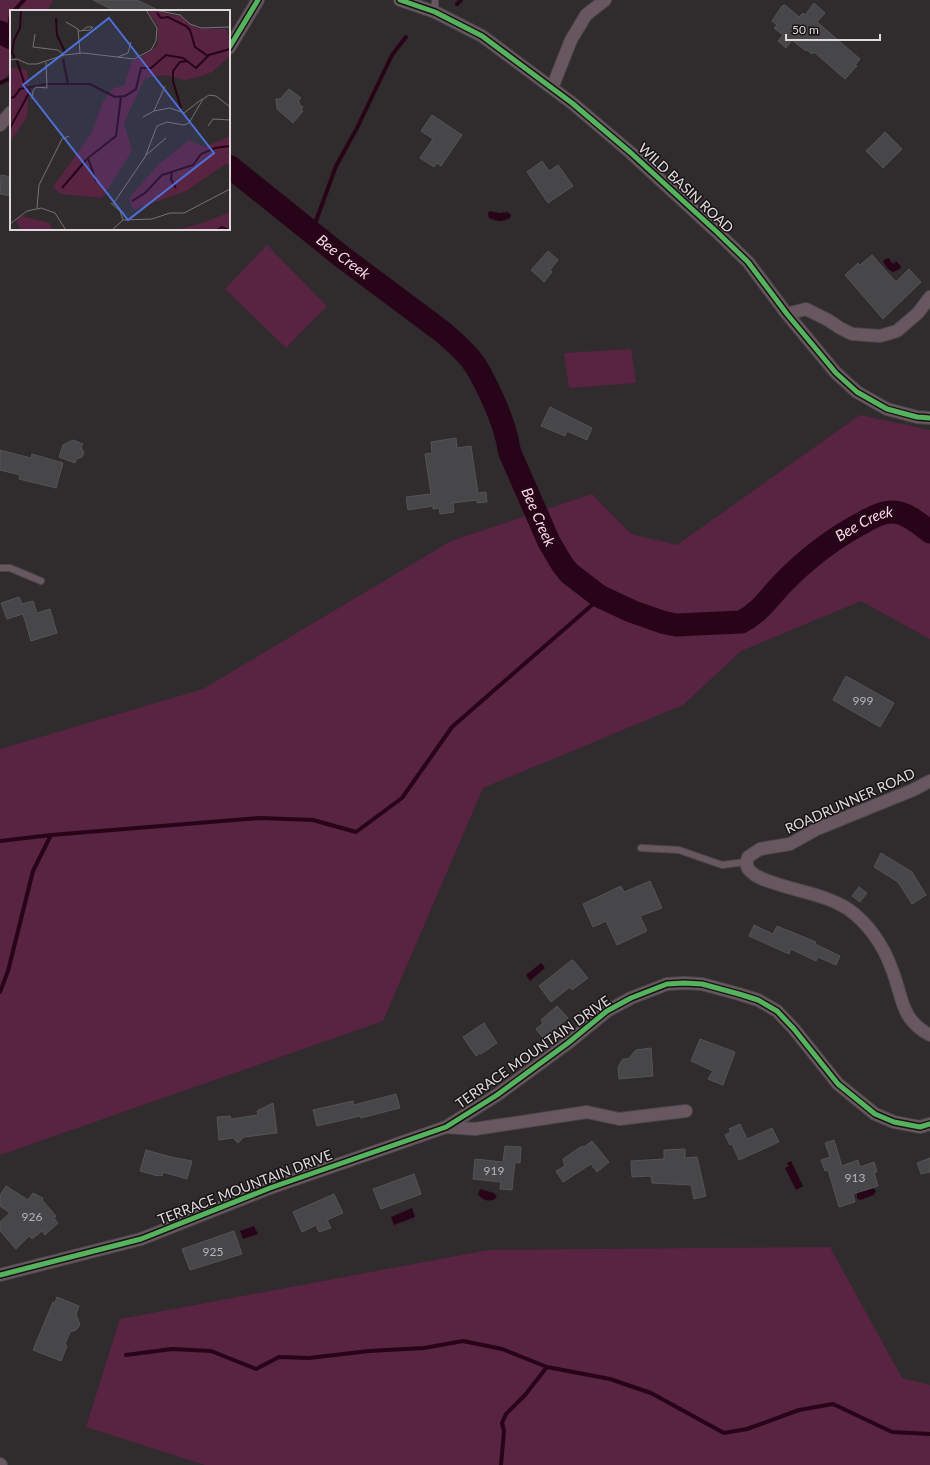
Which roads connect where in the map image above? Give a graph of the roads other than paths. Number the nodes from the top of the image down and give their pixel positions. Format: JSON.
{"nodes":[{"id":1,"x":258,"y":0,"type":"edge"},
{"id":2,"x":400,"y":0,"type":"edge"},
{"id":3,"x":605,"y":0,"type":"edge"},
{"id":4,"x":435,"y":6,"type":"edge"},
{"id":5,"x":230,"y":46,"type":"edge"},
{"id":6,"x":552,"y":88,"type":"junction"},
{"id":7,"x":10,"y":113,"type":"edge"},
{"id":8,"x":0,"y":125,"type":"edge"},
{"id":9,"x":930,"y":297,"type":"edge"},
{"id":10,"x":787,"y":314,"type":"junction"},
{"id":11,"x":930,"y":418,"type":"edge"},
{"id":12,"x":0,"y":568,"type":"edge"},
{"id":13,"x":41,"y":581,"type":"dead end"},
{"id":14,"x":930,"y":781,"type":"edge"},
{"id":15,"x":641,"y":848,"type":"dead end"},
{"id":16,"x":746,"y":862,"type":"junction"},
{"id":17,"x":930,"y":1035,"type":"edge"},
{"id":18,"x":686,"y":1111,"type":"dead end"},
{"id":19,"x":930,"y":1124,"type":"edge"},
{"id":20,"x":446,"y":1127,"type":"junction"},
{"id":21,"x":0,"y":1275,"type":"edge"}],
"edges":[{"from":1,"to":5,"type":"street"},
{"from":2,"to":4,"type":"street","name":"WILD BASIN ROAD"},
{"from":3,"to":6,"type":"street"},
{"from":4,"to":6,"type":"street","name":"WILD BASIN ROAD"},
{"from":6,"to":10,"type":"street","name":"WILD BASIN ROAD"},
{"from":7,"to":8,"type":"street"},
{"from":9,"to":10,"type":"street"},
{"from":10,"to":11,"type":"street","name":"WILD BASIN ROAD"},
{"from":12,"to":13,"type":"lane"},
{"from":14,"to":16,"type":"street","name":"ROADRUNNER ROAD"},
{"from":15,"to":16,"type":"lane"},
{"from":16,"to":17,"type":"street"},
{"from":18,"to":20,"type":"street"},
{"from":19,"to":20,"type":"street","name":"TERRACE MOUNTAIN DRIVE"},
{"from":20,"to":21,"type":"street","name":"TERRACE MOUNTAIN DRIVE"}]}
